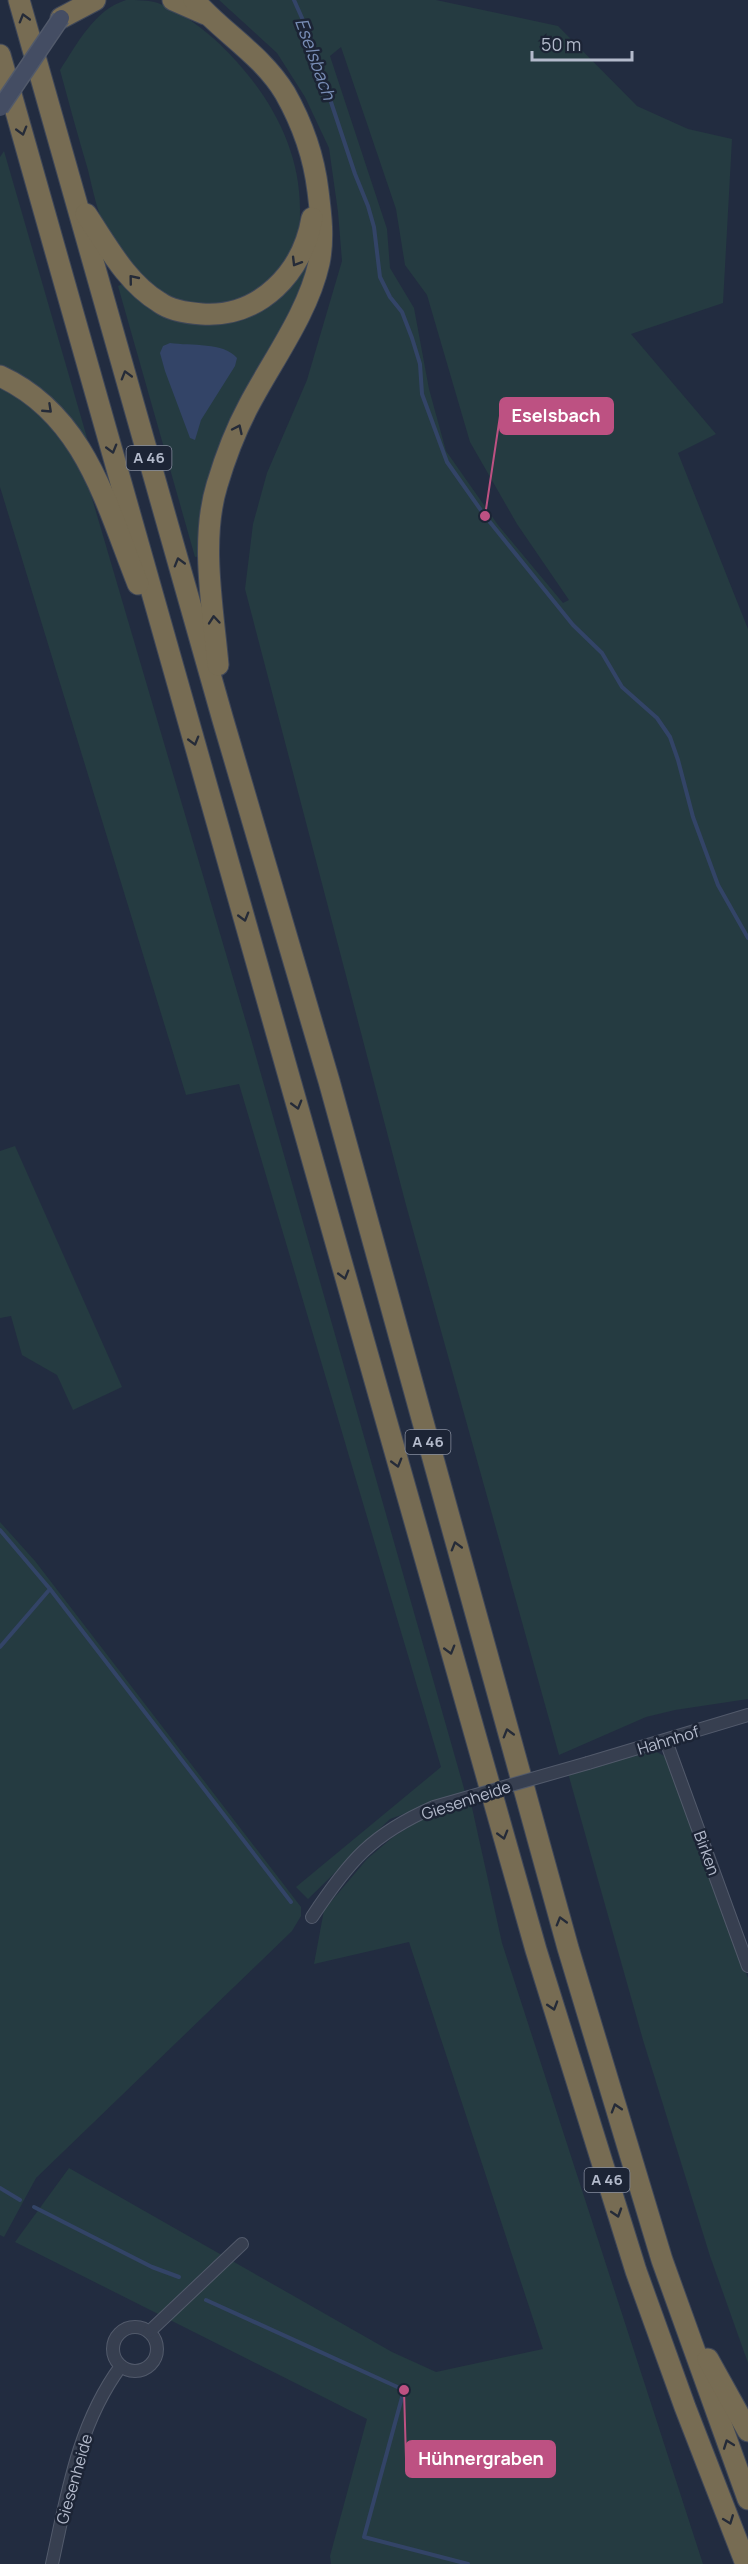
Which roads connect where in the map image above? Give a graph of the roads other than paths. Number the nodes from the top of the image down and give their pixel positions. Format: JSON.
{"nodes":[{"id":1,"x":19,"y":0,"type":"edge"},
{"id":2,"x":95,"y":0,"type":"edge"},
{"id":3,"x":173,"y":0,"type":"edge"},
{"id":4,"x":200,"y":7,"type":"edge"},
{"id":5,"x":61,"y":18,"type":"joint"},
{"id":6,"x":0,"y":55,"type":"edge"},
{"id":7,"x":0,"y":108,"type":"edge"},
{"id":8,"x":318,"y":186,"type":"junction"},
{"id":9,"x":74,"y":196,"type":"junction"},
{"id":10,"x":0,"y":376,"type":"edge"},
{"id":11,"x":178,"y":685,"type":"junction"},
{"id":12,"x":223,"y":720,"type":"junction"},
{"id":13,"x":748,"y":1715,"type":"edge"},
{"id":14,"x":666,"y":1741,"type":"junction"},
{"id":15,"x":588,"y":1763,"type":"joint"},
{"id":16,"x":312,"y":1917,"type":"dead end"},
{"id":17,"x":748,"y":1966,"type":"edge"},
{"id":18,"x":242,"y":2244,"type":"dead end"},
{"id":19,"x":675,"y":2301,"type":"junction"},
{"id":20,"x":149,"y":2332,"type":"junction"},
{"id":21,"x":121,"y":2366,"type":"junction"},
{"id":22,"x":748,"y":2431,"type":"edge"},
{"id":23,"x":748,"y":2499,"type":"edge"},
{"id":24,"x":52,"y":2564,"type":"edge"},
{"id":25,"x":746,"y":2564,"type":"edge"}],
"edges":[{"from":9,"to":1,"type":"highway","number":"A 46","one_way":true},
{"from":2,"to":5,"type":"highway"},
{"from":3,"to":4,"type":"highway"},
{"from":4,"to":8,"type":"highway"},
{"from":5,"to":7,"type":"main road","bridge":true},
{"from":6,"to":11,"type":"highway","number":"A 46","one_way":true},
{"from":8,"to":9,"type":"highway","one_way":true},
{"from":12,"to":8,"type":"highway","one_way":true},
{"from":12,"to":9,"type":"highway","number":"A 46","one_way":true},
{"from":10,"to":11,"type":"highway","one_way":true},
{"from":11,"to":25,"type":"highway","number":"A 46","one_way":true},
{"from":19,"to":12,"type":"highway","number":"A 46","one_way":true},
{"from":13,"to":14,"type":"street","name":"Hahnhof"},
{"from":14,"to":15,"type":"street","name":"Hahnhof"},
{"from":14,"to":17,"type":"street","name":"Birken"},
{"from":15,"to":16,"type":"street","name":"Giesenheide","bridge":true},
{"from":18,"to":20,"type":"street"},
{"from":19,"to":22,"type":"highway"},
{"from":23,"to":19,"type":"highway","number":"A 46","one_way":true},
{"from":20,"to":21,"type":"street"},
{"from":20,"to":21,"type":"street"},
{"from":21,"to":24,"type":"street","name":"Giesenheide"}]}
